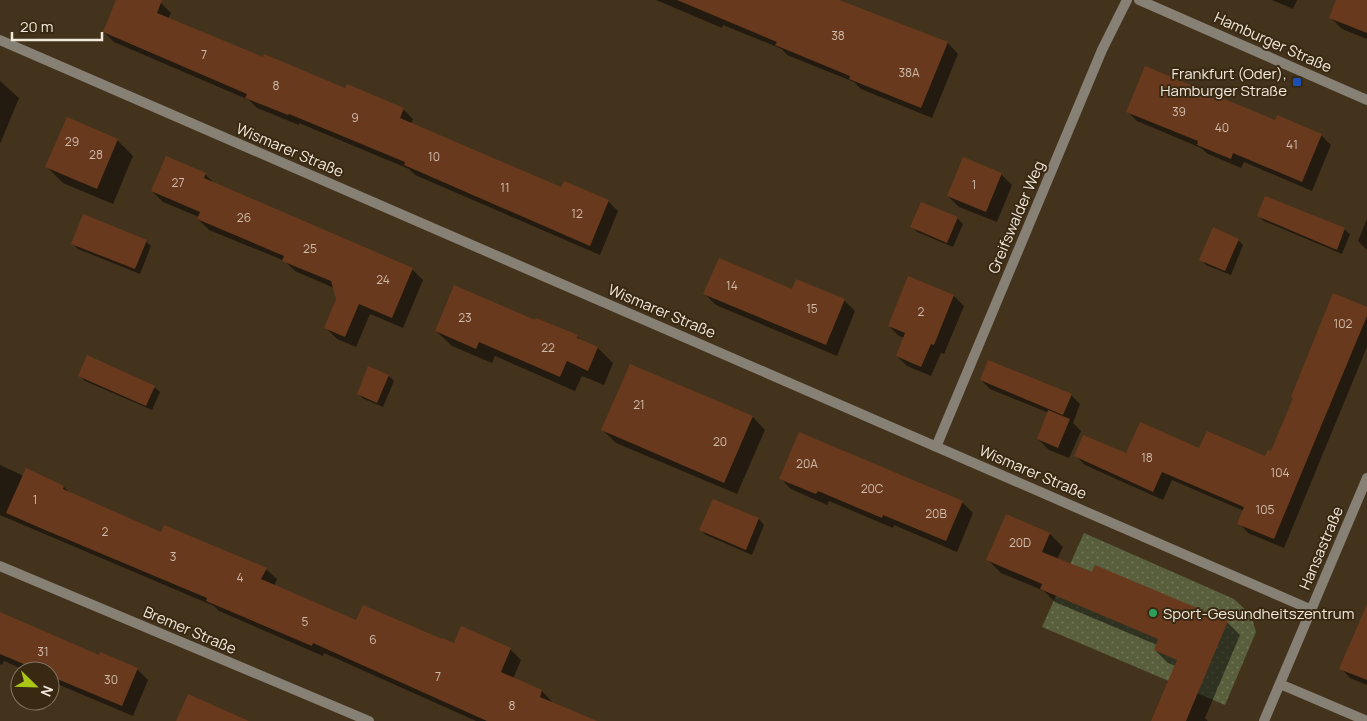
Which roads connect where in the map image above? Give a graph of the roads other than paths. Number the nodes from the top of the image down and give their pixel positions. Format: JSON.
{"nodes":[{"id":1,"x":1127,"y":0,"type":"edge"},
{"id":2,"x":1138,"y":0,"type":"edge"},
{"id":3,"x":0,"y":40,"type":"edge"},
{"id":4,"x":1367,"y":100,"type":"edge"},
{"id":5,"x":936,"y":446,"type":"junction"},
{"id":6,"x":1367,"y":478,"type":"edge"},
{"id":7,"x":0,"y":566,"type":"edge"},
{"id":8,"x":1312,"y":610,"type":"junction"},
{"id":9,"x":1280,"y":684,"type":"junction"},
{"id":10,"x":369,"y":721,"type":"edge"},
{"id":11,"x":1264,"y":721,"type":"edge"},
{"id":12,"x":1367,"y":721,"type":"edge"}],
"edges":[{"from":1,"to":5,"type":"street","name":"Greifswalder Weg"},
{"from":2,"to":4,"type":"street","name":"Hamburger Straße"},
{"from":3,"to":5,"type":"street","name":"Wismarer Straße"},
{"from":5,"to":8,"type":"street","name":"Wismarer Straße"},
{"from":6,"to":8,"type":"street","name":"Hansastraße"},
{"from":7,"to":10,"type":"street","name":"Bremer Straße"},
{"from":8,"to":9,"type":"street","name":"Hansastraße"},
{"from":9,"to":11,"type":"street","name":"Hansastraße"},
{"from":9,"to":12,"type":"street"}]}
